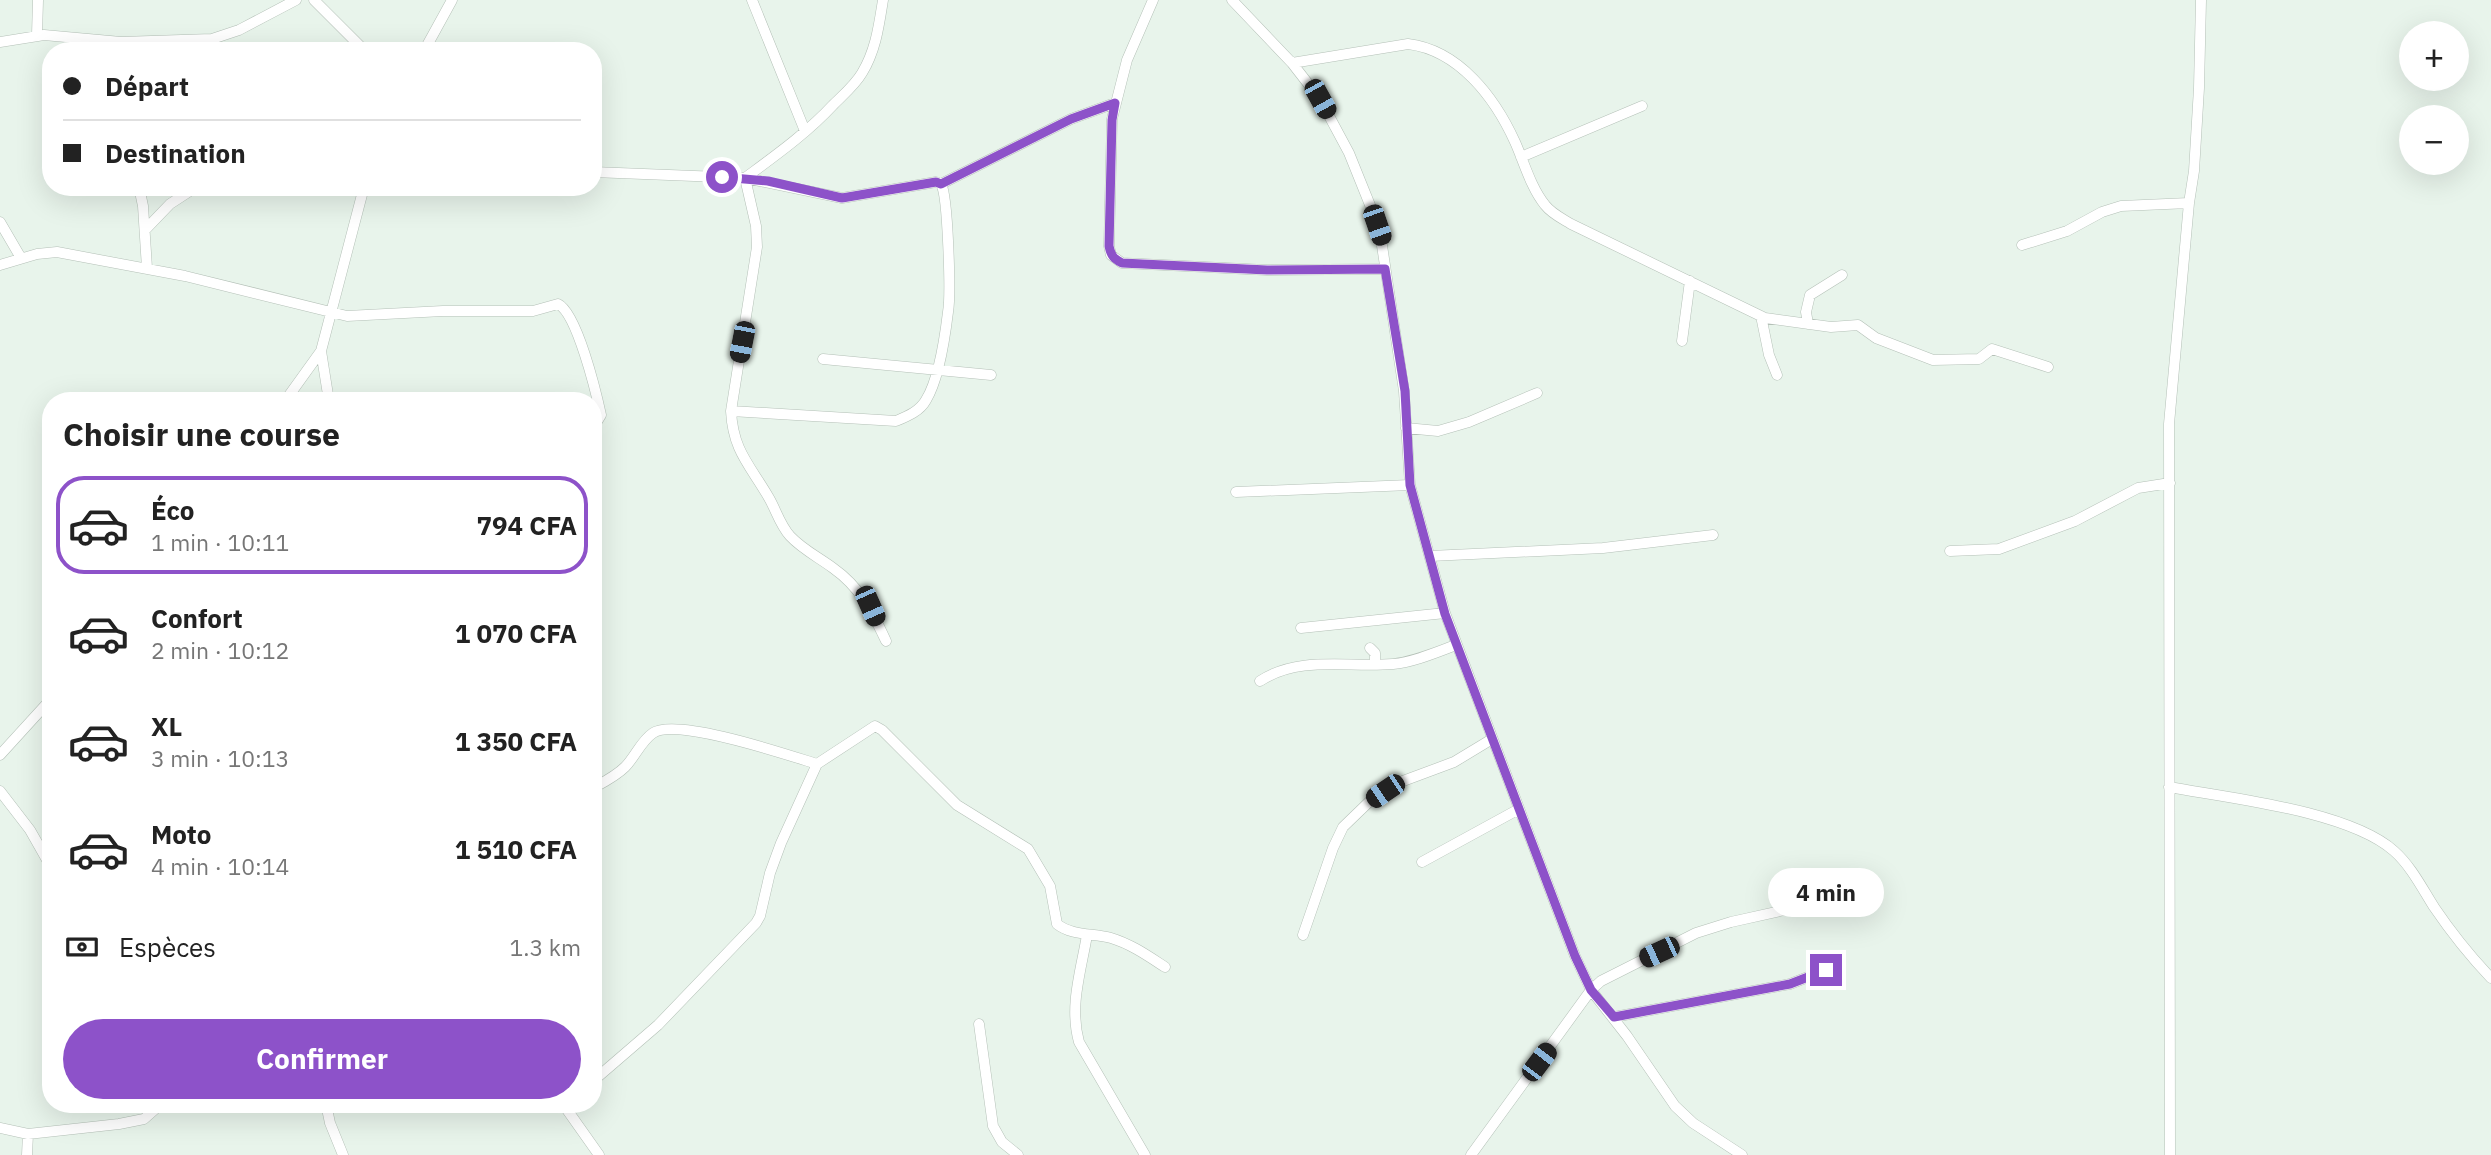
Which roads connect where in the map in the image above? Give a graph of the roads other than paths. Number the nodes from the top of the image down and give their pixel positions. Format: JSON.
{"nodes":[{"id":1,"x":38,"y":0,"type":"edge"},
{"id":2,"x":296,"y":0,"type":"edge"},
{"id":3,"x":313,"y":0,"type":"edge"},
{"id":4,"x":452,"y":0,"type":"edge"},
{"id":5,"x":752,"y":0,"type":"edge"},
{"id":6,"x":883,"y":0,"type":"edge"},
{"id":7,"x":1153,"y":0,"type":"edge"},
{"id":8,"x":1232,"y":0,"type":"edge"},
{"id":9,"x":2201,"y":0,"type":"edge"},
{"id":10,"x":37,"y":35,"type":"junction"},
{"id":11,"x":0,"y":42,"type":"edge"},
{"id":12,"x":75,"y":42,"type":"edge"},
{"id":13,"x":163,"y":42,"type":"edge"},
{"id":14,"x":356,"y":42,"type":"edge"},
{"id":15,"x":429,"y":42,"type":"edge"},
{"id":16,"x":1292,"y":63,"type":"junction"},
{"id":17,"x":1115,"y":103,"type":"junction"},
{"id":18,"x":1642,"y":106,"type":"dead end"},
{"id":19,"x":805,"y":131,"type":"junction"},
{"id":20,"x":1521,"y":157,"type":"junction"},
{"id":21,"x":602,"y":172,"type":"edge"},
{"id":22,"x":746,"y":178,"type":"junction"},
{"id":23,"x":941,"y":184,"type":"junction"},
{"id":24,"x":140,"y":196,"type":"edge"},
{"id":25,"x":182,"y":196,"type":"edge"},
{"id":26,"x":362,"y":196,"type":"edge"},
{"id":27,"x":2189,"y":203,"type":"junction"},
{"id":28,"x":0,"y":222,"type":"edge"},
{"id":29,"x":145,"y":230,"type":"junction"},
{"id":30,"x":2022,"y":245,"type":"dead end"},
{"id":31,"x":21,"y":258,"type":"junction"},
{"id":32,"x":0,"y":265,"type":"edge"},
{"id":33,"x":147,"y":268,"type":"junction"},
{"id":34,"x":1385,"y":269,"type":"junction"},
{"id":35,"x":1842,"y":275,"type":"dead end"},
{"id":36,"x":1690,"y":281,"type":"junction"},
{"id":37,"x":331,"y":314,"type":"junction"},
{"id":38,"x":1761,"y":316,"type":"junction"},
{"id":39,"x":1808,"y":324,"type":"junction"},
{"id":40,"x":1682,"y":341,"type":"dead end"},
{"id":41,"x":321,"y":351,"type":"junction"},
{"id":42,"x":823,"y":359,"type":"dead end"},
{"id":43,"x":2048,"y":367,"type":"dead end"},
{"id":44,"x":937,"y":369,"type":"junction"},
{"id":45,"x":991,"y":375,"type":"dead end"},
{"id":46,"x":1777,"y":375,"type":"dead end"},
{"id":47,"x":291,"y":392,"type":"edge"},
{"id":48,"x":328,"y":392,"type":"edge"},
{"id":49,"x":596,"y":392,"type":"edge"},
{"id":50,"x":1537,"y":393,"type":"dead end"},
{"id":51,"x":732,"y":411,"type":"junction"},
{"id":52,"x":1406,"y":428,"type":"junction"},
{"id":53,"x":2170,"y":483,"type":"junction"},
{"id":54,"x":1410,"y":485,"type":"junction"},
{"id":55,"x":1236,"y":492,"type":"dead end"},
{"id":56,"x":1713,"y":535,"type":"dead end"},
{"id":57,"x":1950,"y":551,"type":"dead end"},
{"id":58,"x":1430,"y":556,"type":"junction"},
{"id":59,"x":1445,"y":614,"type":"junction"},
{"id":60,"x":1301,"y":628,"type":"dead end"},
{"id":61,"x":886,"y":641,"type":"dead end"},
{"id":62,"x":1456,"y":645,"type":"junction"},
{"id":63,"x":1370,"y":648,"type":"dead end"},
{"id":64,"x":1375,"y":664,"type":"junction"},
{"id":65,"x":1260,"y":681,"type":"dead end"},
{"id":66,"x":42,"y":709,"type":"edge"},
{"id":67,"x":1492,"y":739,"type":"junction"},
{"id":68,"x":0,"y":755,"type":"edge"},
{"id":69,"x":817,"y":764,"type":"junction"},
{"id":70,"x":602,"y":783,"type":"edge"},
{"id":71,"x":2169,"y":788,"type":"junction"},
{"id":72,"x":0,"y":791,"type":"edge"},
{"id":73,"x":1519,"y":809,"type":"junction"},
{"id":74,"x":42,"y":851,"type":"edge"},
{"id":75,"x":1422,"y":862,"type":"dead end"},
{"id":76,"x":1798,"y":907,"type":"dead end"},
{"id":77,"x":1087,"y":935,"type":"junction"},
{"id":78,"x":1303,"y":935,"type":"dead end"},
{"id":79,"x":1165,"y":967,"type":"dead end"},
{"id":80,"x":1826,"y":970,"type":"dead end"},
{"id":81,"x":2491,"y":978,"type":"edge"},
{"id":82,"x":1591,"y":990,"type":"junction"},
{"id":83,"x":1614,"y":1017,"type":"junction"},
{"id":84,"x":979,"y":1024,"type":"dead end"},
{"id":85,"x":602,"y":1073,"type":"edge"},
{"id":86,"x":153,"y":1113,"type":"edge"},
{"id":87,"x":328,"y":1113,"type":"edge"},
{"id":88,"x":570,"y":1113,"type":"edge"},
{"id":89,"x":0,"y":1128,"type":"edge"},
{"id":90,"x":28,"y":1134,"type":"junction"},
{"id":91,"x":27,"y":1155,"type":"edge"},
{"id":92,"x":342,"y":1155,"type":"edge"},
{"id":93,"x":599,"y":1155,"type":"edge"},
{"id":94,"x":1018,"y":1155,"type":"edge"},
{"id":95,"x":1145,"y":1155,"type":"edge"},
{"id":96,"x":1471,"y":1155,"type":"edge"},
{"id":97,"x":1742,"y":1155,"type":"edge"},
{"id":98,"x":2170,"y":1155,"type":"edge"}],
"edges":[{"from":1,"to":10,"type":"street"},
{"from":2,"to":13,"type":"street"},
{"from":3,"to":14,"type":"street"},
{"from":4,"to":15,"type":"street"},
{"from":5,"to":19,"type":"street"},
{"from":6,"to":19,"type":"street"},
{"from":7,"to":17,"type":"street"},
{"from":8,"to":16,"type":"street"},
{"from":9,"to":27,"type":"street"},
{"from":10,"to":11,"type":"street"},
{"from":10,"to":12,"type":"street"},
{"from":16,"to":20,"type":"street"},
{"from":16,"to":34,"type":"street"},
{"from":17,"to":23,"type":"street"},
{"from":17,"to":34,"type":"street"},
{"from":18,"to":20,"type":"street"},
{"from":19,"to":22,"type":"street"},
{"from":20,"to":36,"type":"street"},
{"from":21,"to":22,"type":"street"},
{"from":22,"to":23,"type":"street"},
{"from":22,"to":51,"type":"street"},
{"from":23,"to":44,"type":"street"},
{"from":24,"to":29,"type":"street"},
{"from":25,"to":29,"type":"street"},
{"from":26,"to":37,"type":"street"},
{"from":27,"to":30,"type":"street"},
{"from":27,"to":53,"type":"street"},
{"from":28,"to":31,"type":"street"},
{"from":29,"to":33,"type":"street"},
{"from":31,"to":32,"type":"street"},
{"from":31,"to":33,"type":"street"},
{"from":33,"to":37,"type":"street"},
{"from":34,"to":52,"type":"street"},
{"from":35,"to":39,"type":"street"},
{"from":36,"to":38,"type":"street"},
{"from":36,"to":40,"type":"street"},
{"from":37,"to":41,"type":"street"},
{"from":37,"to":49,"type":"street"},
{"from":38,"to":39,"type":"street"},
{"from":38,"to":46,"type":"street"},
{"from":39,"to":43,"type":"street"},
{"from":41,"to":47,"type":"street"},
{"from":41,"to":48,"type":"street"},
{"from":42,"to":44,"type":"street"},
{"from":44,"to":45,"type":"street"},
{"from":44,"to":51,"type":"street"},
{"from":50,"to":52,"type":"street"},
{"from":51,"to":61,"type":"street"},
{"from":52,"to":54,"type":"street"},
{"from":53,"to":57,"type":"street"},
{"from":53,"to":71,"type":"street"},
{"from":54,"to":55,"type":"street"},
{"from":54,"to":58,"type":"street"},
{"from":56,"to":58,"type":"street"},
{"from":58,"to":59,"type":"street"},
{"from":59,"to":60,"type":"street"},
{"from":59,"to":62,"type":"street"},
{"from":62,"to":64,"type":"street"},
{"from":62,"to":67,"type":"street"},
{"from":63,"to":64,"type":"street"},
{"from":64,"to":65,"type":"street"},
{"from":66,"to":68,"type":"street"},
{"from":67,"to":73,"type":"street"},
{"from":67,"to":78,"type":"street"},
{"from":69,"to":70,"type":"street"},
{"from":69,"to":77,"type":"street"},
{"from":69,"to":85,"type":"street"},
{"from":71,"to":81,"type":"street"},
{"from":71,"to":98,"type":"street"},
{"from":72,"to":74,"type":"street"},
{"from":73,"to":75,"type":"street"},
{"from":73,"to":82,"type":"street"},
{"from":76,"to":82,"type":"street"},
{"from":77,"to":79,"type":"street"},
{"from":77,"to":95,"type":"street"},
{"from":80,"to":83,"type":"street"},
{"from":82,"to":83,"type":"street"},
{"from":82,"to":96,"type":"street"},
{"from":83,"to":97,"type":"street"},
{"from":84,"to":94,"type":"street"},
{"from":86,"to":90,"type":"street"},
{"from":87,"to":92,"type":"street"},
{"from":88,"to":93,"type":"street"},
{"from":89,"to":90,"type":"street"},
{"from":90,"to":91,"type":"street"}]}
